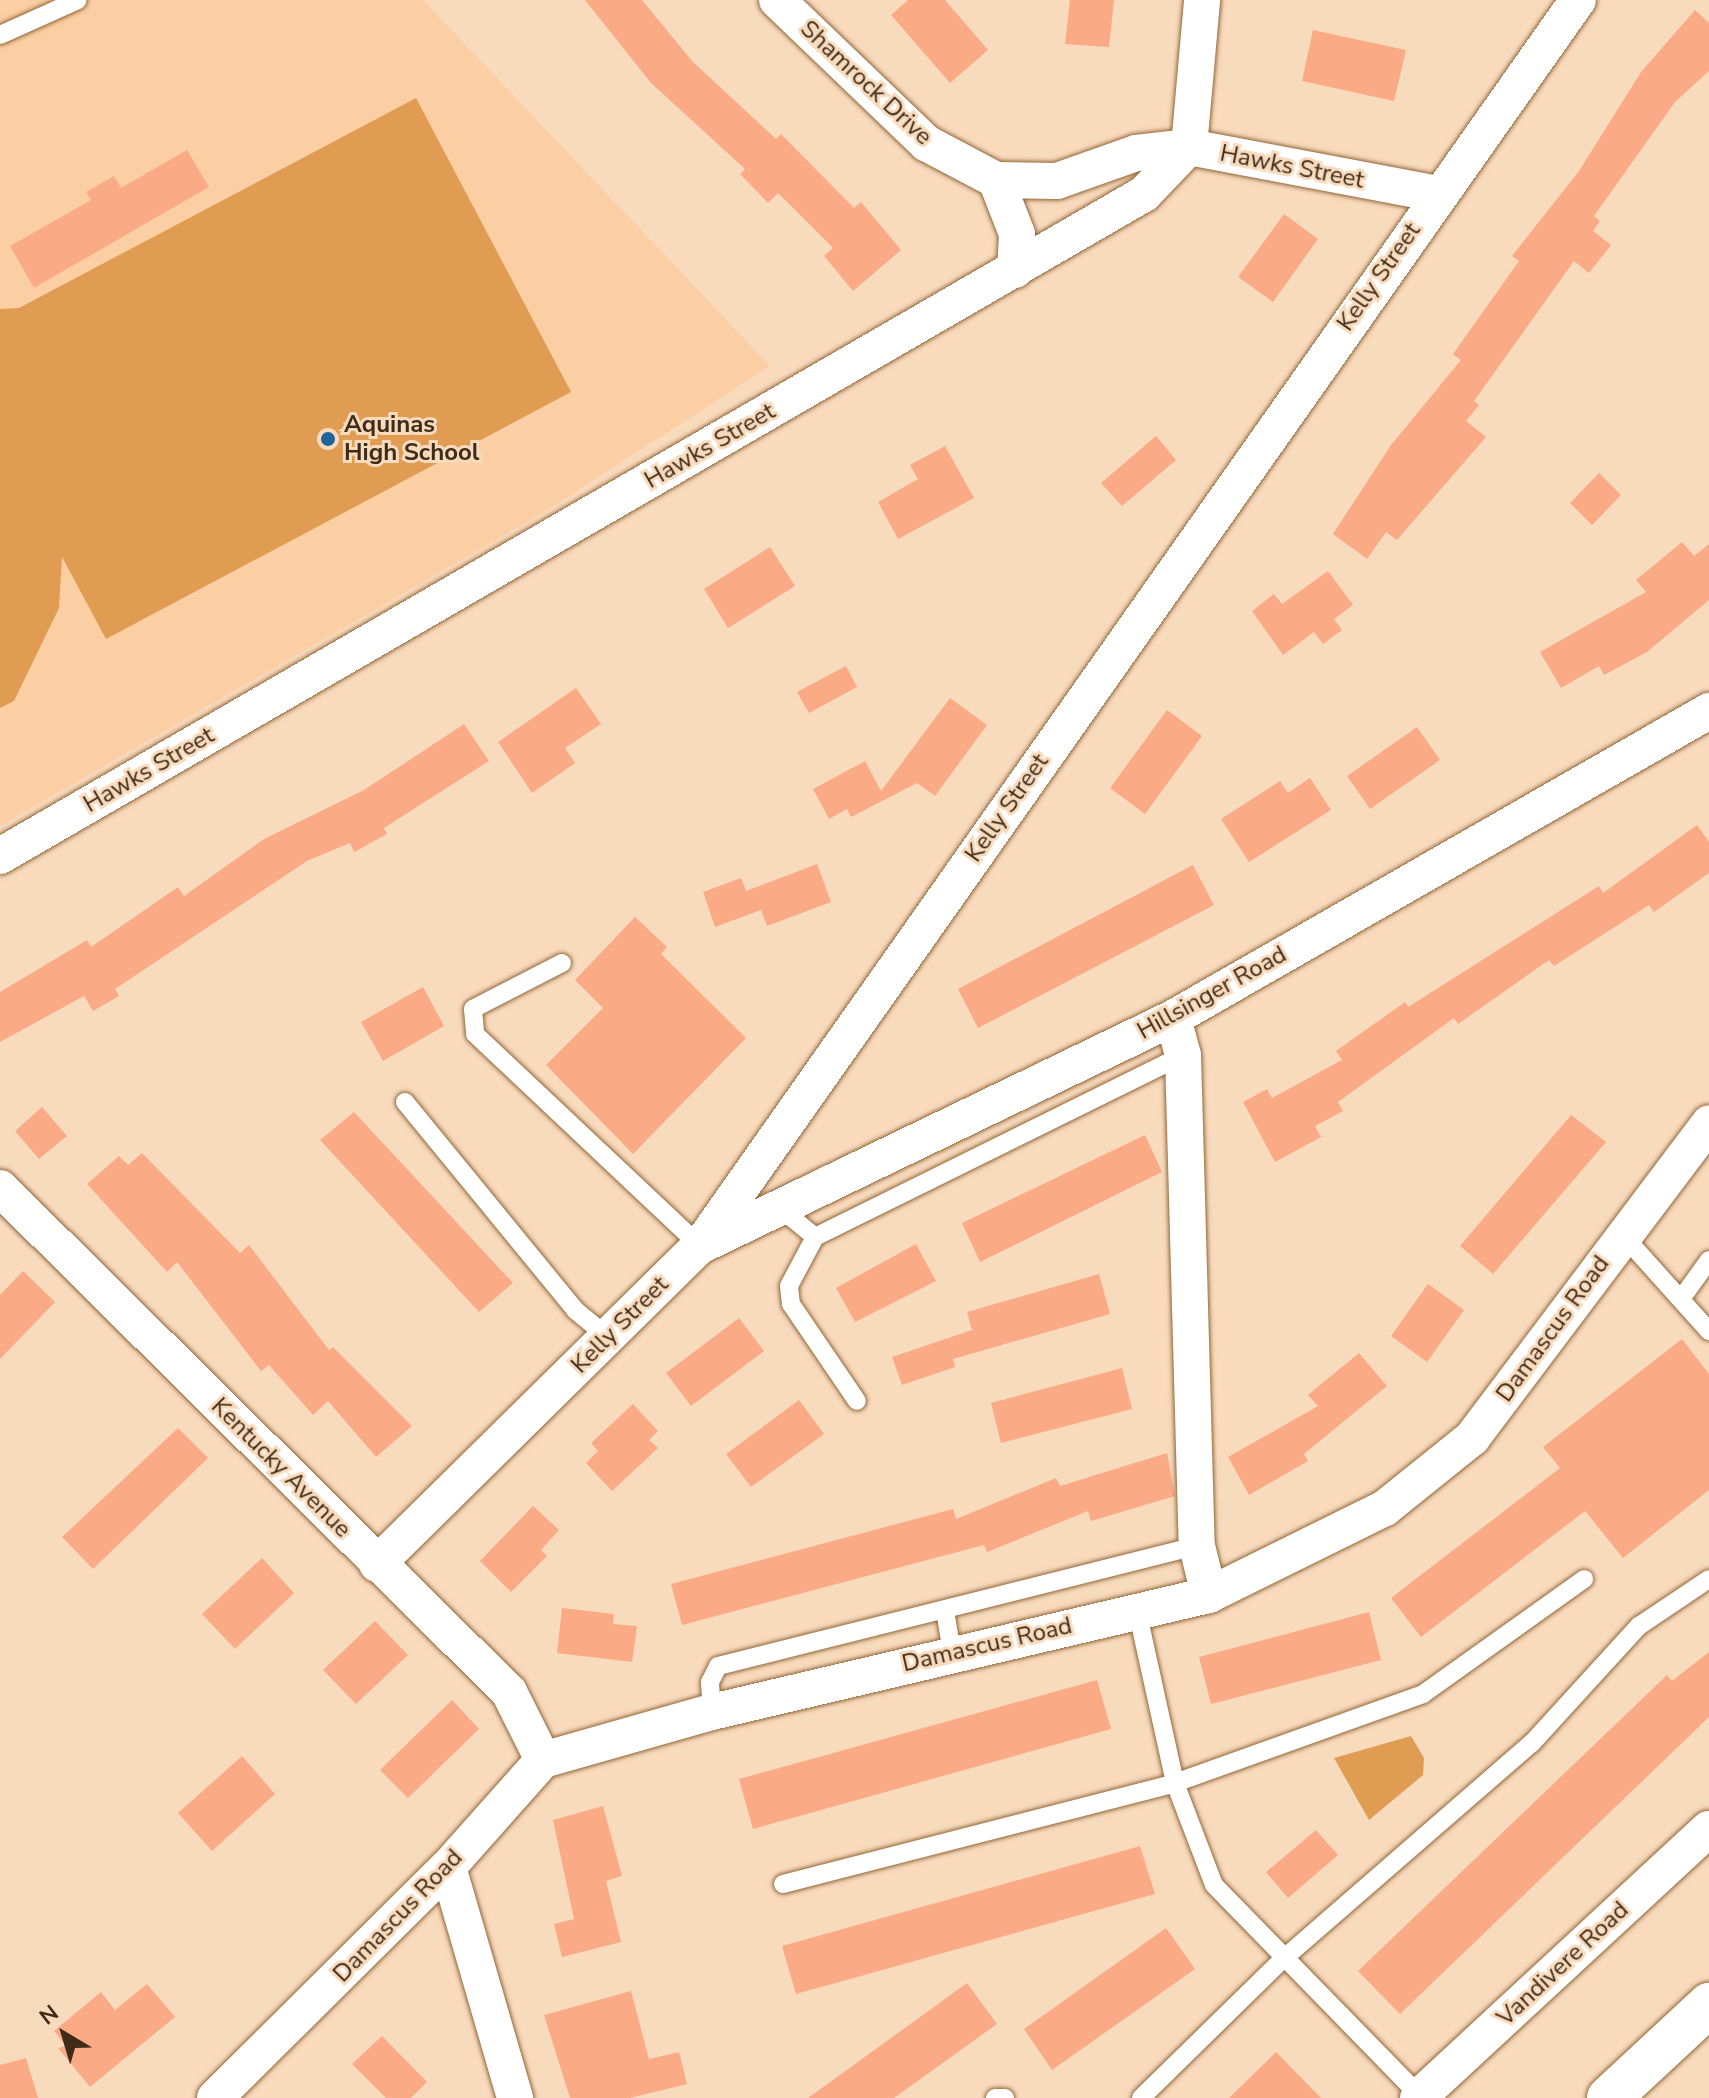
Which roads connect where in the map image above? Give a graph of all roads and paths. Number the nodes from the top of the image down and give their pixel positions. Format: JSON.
{"nodes":[{"id":1,"x":78,"y":0,"type":"edge"},
{"id":2,"x":777,"y":0,"type":"edge"},
{"id":3,"x":1202,"y":0,"type":"edge"},
{"id":4,"x":1578,"y":0,"type":"edge"},
{"id":5,"x":0,"y":35,"type":"edge"},
{"id":6,"x":1189,"y":147,"type":"junction"},
{"id":7,"x":996,"y":180,"type":"junction"},
{"id":8,"x":1437,"y":194,"type":"junction"},
{"id":9,"x":1015,"y":270,"type":"junction"},
{"id":10,"x":1709,"y":711,"type":"edge"},
{"id":11,"x":0,"y":856,"type":"edge"},
{"id":12,"x":562,"y":963,"type":"dead end"},
{"id":13,"x":1173,"y":1018,"type":"junction"},
{"id":14,"x":1183,"y":1055,"type":"junction"},
{"id":15,"x":405,"y":1102,"type":"dead end"},
{"id":16,"x":1709,"y":1123,"type":"edge"},
{"id":17,"x":0,"y":1188,"type":"edge"},
{"id":18,"x":780,"y":1208,"type":"junction"},
{"id":19,"x":1621,"y":1233,"type":"junction"},
{"id":20,"x":815,"y":1237,"type":"junction"},
{"id":21,"x":700,"y":1246,"type":"junction"},
{"id":22,"x":1709,"y":1260,"type":"edge"},
{"id":23,"x":1681,"y":1299,"type":"junction"},
{"id":24,"x":1709,"y":1331,"type":"edge"},
{"id":25,"x":608,"y":1337,"type":"junction"},
{"id":26,"x":857,"y":1401,"type":"dead end"},
{"id":27,"x":1197,"y":1546,"type":"junction"},
{"id":28,"x":377,"y":1564,"type":"junction"},
{"id":29,"x":1584,"y":1579,"type":"dead end"},
{"id":30,"x":1709,"y":1579,"type":"edge"},
{"id":31,"x":1209,"y":1595,"type":"junction"},
{"id":32,"x":945,"y":1610,"type":"junction"},
{"id":33,"x":1137,"y":1610,"type":"junction"},
{"id":34,"x":952,"y":1653,"type":"junction"},
{"id":35,"x":712,"y":1712,"type":"junction"},
{"id":36,"x":543,"y":1760,"type":"junction"},
{"id":37,"x":1175,"y":1783,"type":"junction"},
{"id":38,"x":1709,"y":1829,"type":"edge"},
{"id":39,"x":448,"y":1867,"type":"junction"},
{"id":40,"x":783,"y":1884,"type":"dead end"},
{"id":41,"x":1282,"y":1960,"type":"junction"},
{"id":42,"x":1709,"y":2005,"type":"edge"},
{"id":43,"x":1419,"y":2097,"type":"edge"},
{"id":44,"x":215,"y":2098,"type":"edge"},
{"id":45,"x":515,"y":2098,"type":"edge"},
{"id":46,"x":995,"y":2098,"type":"edge"},
{"id":47,"x":1005,"y":2098,"type":"edge"},
{"id":48,"x":1141,"y":2098,"type":"edge"},
{"id":49,"x":1609,"y":2098,"type":"edge"}],
"edges":[{"from":1,"to":5,"type":"lane"},
{"from":2,"to":7,"type":"street","name":"Shamrock Drive"},
{"from":3,"to":6,"type":"street"},
{"from":4,"to":8,"type":"street","name":"Kelly Street"},
{"from":6,"to":7,"type":"street","name":"Shamrock Drive"},
{"from":6,"to":8,"type":"street","name":"Hawks Street"},
{"from":6,"to":9,"type":"street","name":"Hawks Street"},
{"from":7,"to":9,"type":"street"},
{"from":8,"to":21,"type":"street","name":"Kelly Street"},
{"from":9,"to":11,"type":"street","name":"Hawks Street"},
{"from":10,"to":13,"type":"street","name":"Hillsinger Road"},
{"from":12,"to":21,"type":"lane"},
{"from":13,"to":14,"type":"street"},
{"from":13,"to":18,"type":"street","name":"Hillsinger Road"},
{"from":14,"to":20,"type":"lane"},
{"from":14,"to":27,"type":"street"},
{"from":15,"to":25,"type":"lane"},
{"from":16,"to":19,"type":"street","name":"Damascus Road"},
{"from":17,"to":28,"type":"street","name":"Kentucky Avenue"},
{"from":18,"to":20,"type":"lane"},
{"from":18,"to":21,"type":"street","name":"Hillsinger Road"},
{"from":19,"to":23,"type":"lane"},
{"from":19,"to":31,"type":"street","name":"Damascus Road"},
{"from":20,"to":26,"type":"lane"},
{"from":21,"to":25,"type":"street","name":"Kelly Street"},
{"from":22,"to":23,"type":"lane"},
{"from":23,"to":24,"type":"lane"},
{"from":25,"to":28,"type":"street","name":"Kelly Street"},
{"from":27,"to":31,"type":"street"},
{"from":27,"to":32,"type":"lane"},
{"from":28,"to":36,"type":"street","name":"Kentucky Avenue"},
{"from":29,"to":37,"type":"lane"},
{"from":30,"to":41,"type":"lane"},
{"from":31,"to":33,"type":"street","name":"Damascus Road"},
{"from":32,"to":34,"type":"lane"},
{"from":32,"to":35,"type":"lane"},
{"from":33,"to":34,"type":"street","name":"Damascus Road"},
{"from":33,"to":37,"type":"lane"},
{"from":34,"to":35,"type":"street","name":"Damascus Road"},
{"from":35,"to":36,"type":"street","name":"Damascus Road"},
{"from":36,"to":39,"type":"street","name":"Damascus Road"},
{"from":37,"to":40,"type":"lane"},
{"from":37,"to":41,"type":"lane"},
{"from":38,"to":43,"type":"street","name":"Vandivere Road"},
{"from":39,"to":44,"type":"street","name":"Damascus Road"},
{"from":39,"to":45,"type":"street"},
{"from":41,"to":43,"type":"lane"},
{"from":41,"to":48,"type":"lane"},
{"from":42,"to":49,"type":"street"},
{"from":46,"to":47,"type":"lane"}]}
